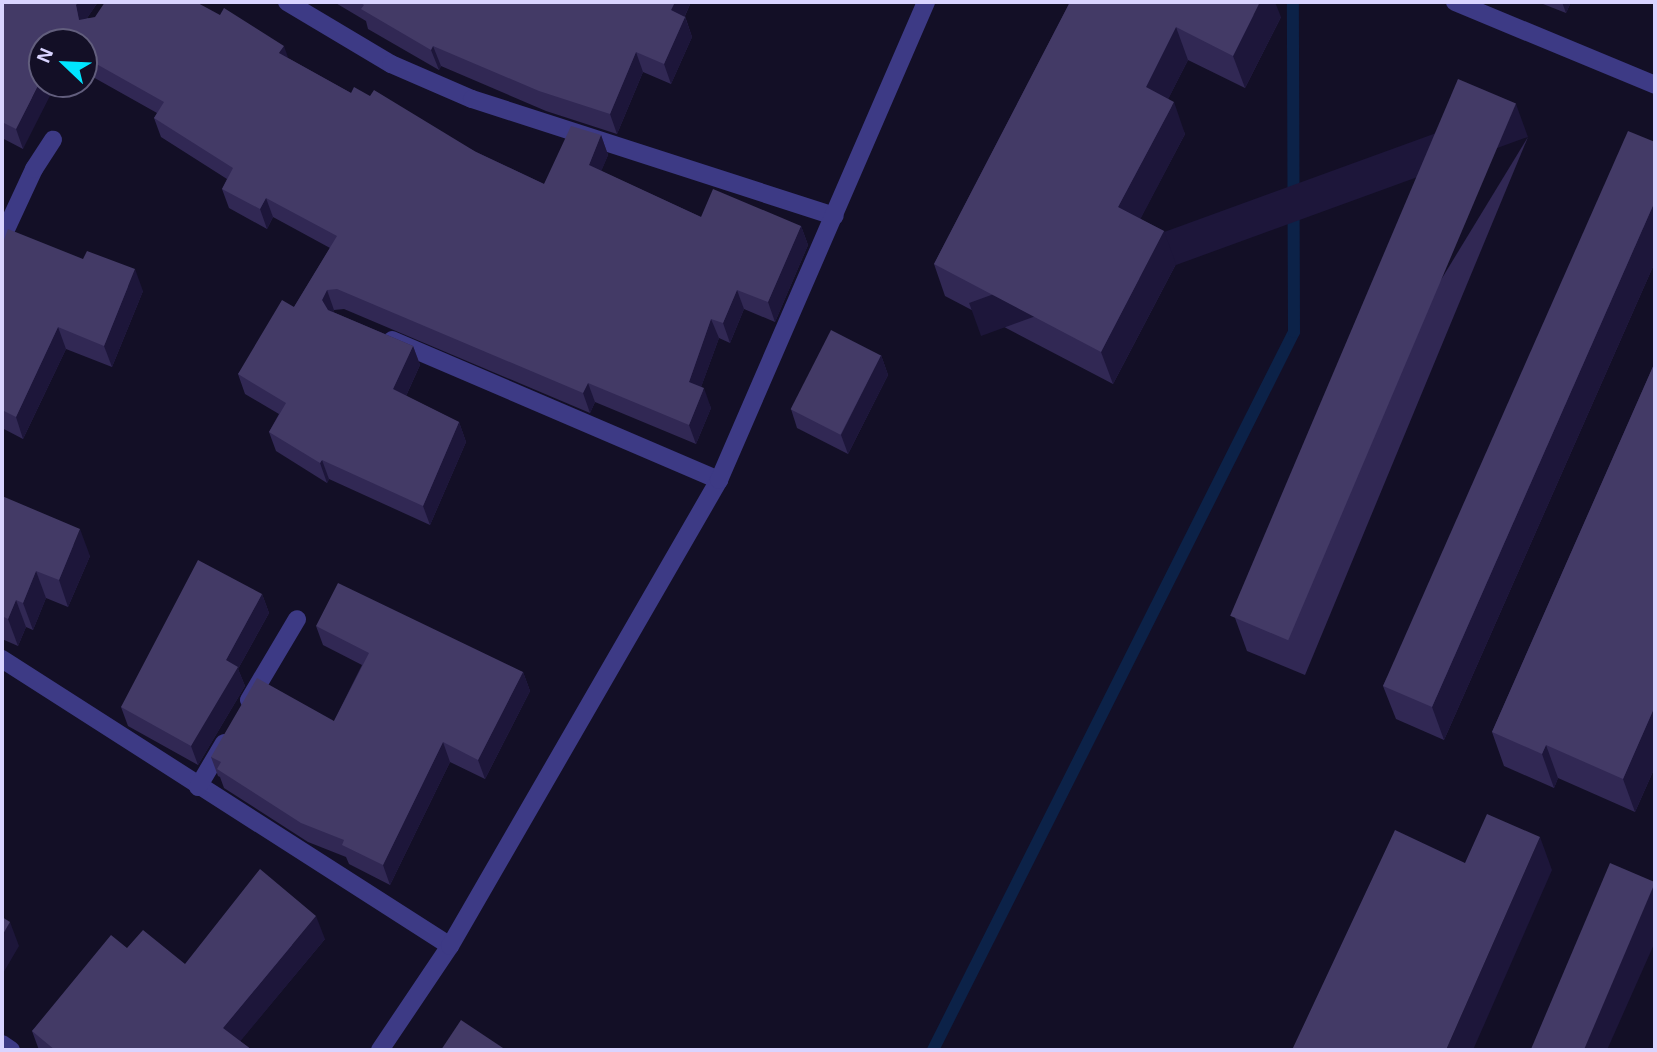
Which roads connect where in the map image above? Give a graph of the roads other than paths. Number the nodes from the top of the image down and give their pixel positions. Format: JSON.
{"nodes":[{"id":1,"x":287,"y":2,"type":"edge"},
{"id":2,"x":926,"y":2,"type":"edge"},
{"id":3,"x":1455,"y":2,"type":"edge"},
{"id":4,"x":1655,"y":85,"type":"edge"},
{"id":5,"x":53,"y":140,"type":"dead end"},
{"id":6,"x":835,"y":216,"type":"junction"},
{"id":7,"x":2,"y":238,"type":"edge"},
{"id":8,"x":378,"y":335,"type":"edge"},
{"id":9,"x":719,"y":480,"type":"junction"},
{"id":10,"x":297,"y":619,"type":"dead end"},
{"id":11,"x":2,"y":659,"type":"edge"},
{"id":12,"x":198,"y":787,"type":"junction"},
{"id":13,"x":450,"y":946,"type":"junction"},
{"id":14,"x":2,"y":1044,"type":"edge"},
{"id":15,"x":10,"y":1050,"type":"edge"},
{"id":16,"x":380,"y":1050,"type":"edge"}],
"edges":[{"from":1,"to":6,"type":"street"},
{"from":2,"to":6,"type":"street"},
{"from":3,"to":4,"type":"street"},
{"from":5,"to":7,"type":"street"},
{"from":6,"to":9,"type":"street"},
{"from":8,"to":9,"type":"street"},
{"from":9,"to":13,"type":"street"},
{"from":10,"to":12,"type":"street"},
{"from":11,"to":12,"type":"street"},
{"from":12,"to":13,"type":"street"},
{"from":13,"to":16,"type":"street"},
{"from":14,"to":15,"type":"street"}]}
